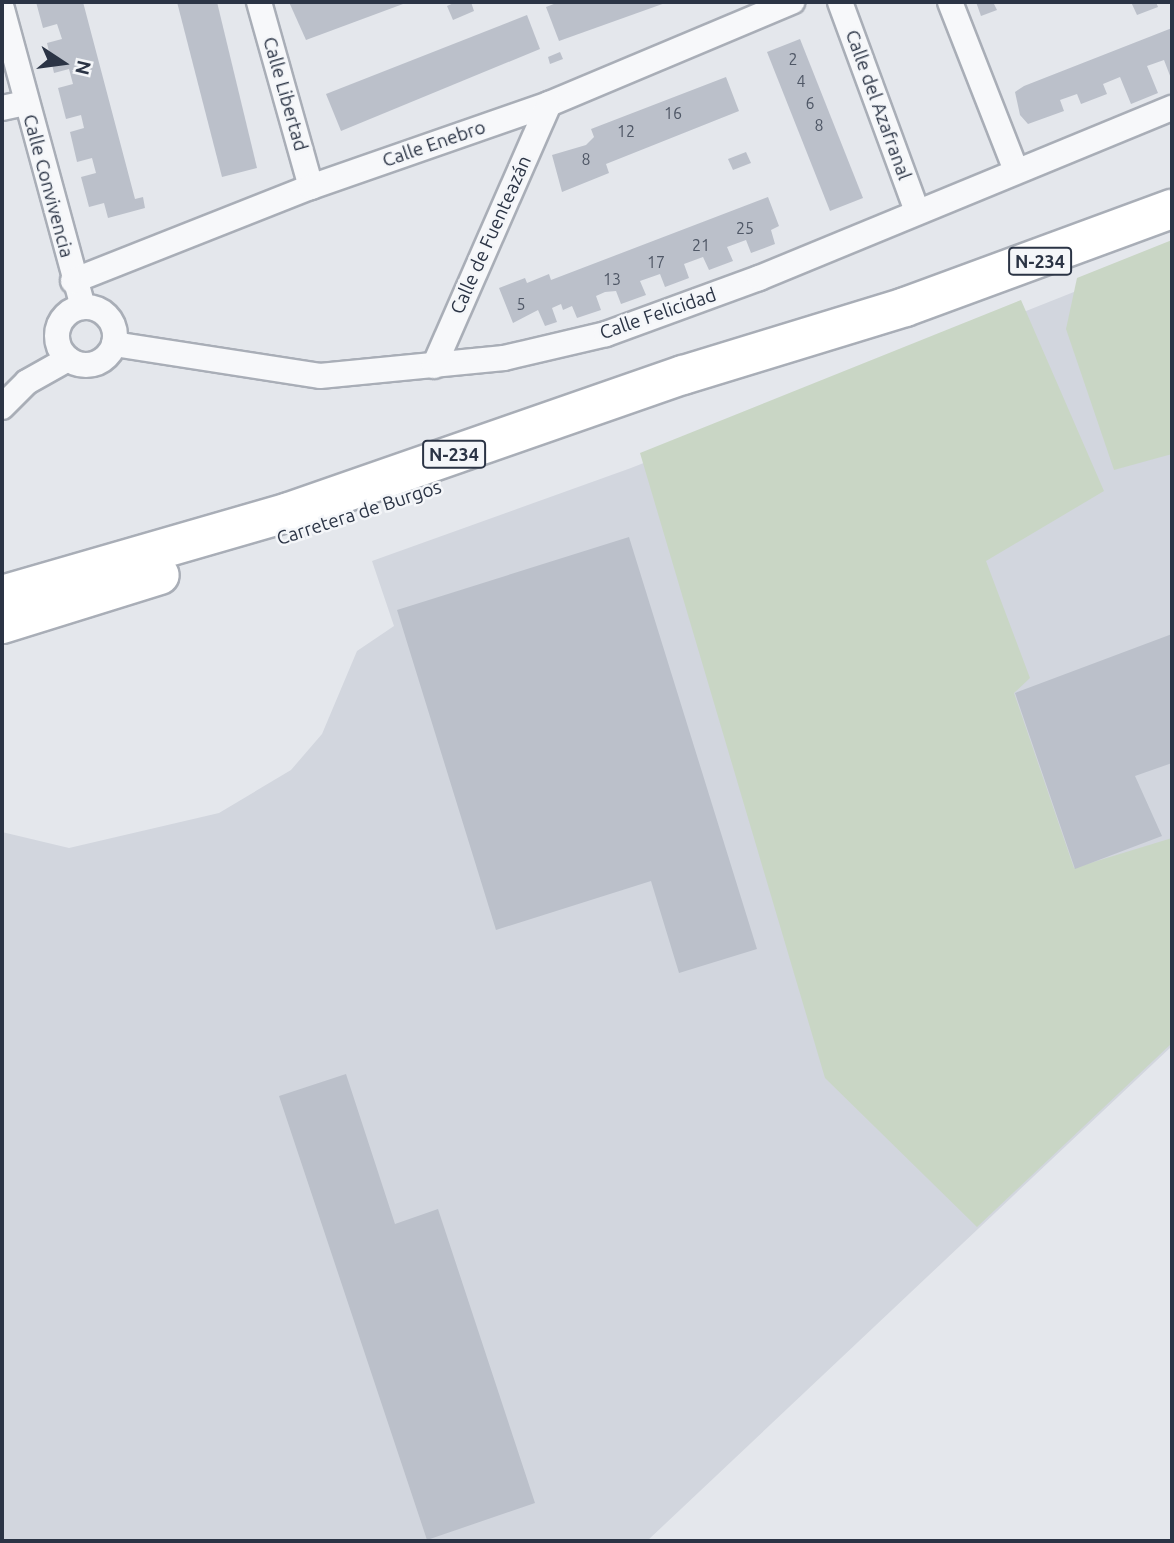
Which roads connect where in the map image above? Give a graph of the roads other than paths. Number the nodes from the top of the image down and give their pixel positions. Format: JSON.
{"nodes":[{"id":1,"x":259,"y":2,"type":"edge"},
{"id":2,"x":792,"y":2,"type":"edge"},
{"id":3,"x":840,"y":2,"type":"edge"},
{"id":4,"x":950,"y":2,"type":"edge"},
{"id":5,"x":2,"y":9,"type":"edge"},
{"id":6,"x":26,"y":103,"type":"junction"},
{"id":7,"x":549,"y":104,"type":"junction"},
{"id":8,"x":2,"y":108,"type":"edge"},
{"id":9,"x":1172,"y":108,"type":"edge"},
{"id":10,"x":1016,"y":170,"type":"junction"},
{"id":11,"x":311,"y":187,"type":"junction"},
{"id":12,"x":916,"y":209,"type":"junction"},
{"id":13,"x":1172,"y":209,"type":"edge"},
{"id":14,"x":73,"y":282,"type":"junction"},
{"id":15,"x":83,"y":307,"type":"junction"},
{"id":16,"x":905,"y":307,"type":"junction"},
{"id":17,"x":114,"y":344,"type":"junction"},
{"id":18,"x":68,"y":359,"type":"junction"},
{"id":19,"x":434,"y":366,"type":"junction"},
{"id":20,"x":2,"y":407,"type":"edge"},
{"id":21,"x":289,"y":512,"type":"junction"},
{"id":22,"x":2,"y":578,"type":"edge"},
{"id":23,"x":2,"y":595,"type":"edge"},
{"id":24,"x":2,"y":624,"type":"edge"}],
"edges":[{"from":1,"to":11,"type":"street","name":"Calle Libertad"},
{"from":2,"to":7,"type":"street","name":"Calle Enebro"},
{"from":3,"to":12,"type":"street","name":"Calle del Azafranal"},
{"from":4,"to":10,"type":"street"},
{"from":5,"to":6,"type":"street","name":"Calle Convivencia"},
{"from":6,"to":8,"type":"street"},
{"from":6,"to":14,"type":"street","name":"Calle Convivencia"},
{"from":7,"to":11,"type":"street","name":"Calle Enebro"},
{"from":7,"to":19,"type":"street","name":"Calle de Fuenteazán"},
{"from":9,"to":10,"type":"street","name":"Calle Felicidad"},
{"from":10,"to":12,"type":"street","name":"Calle Felicidad"},
{"from":11,"to":14,"type":"street","name":"Calle Enebro"},
{"from":12,"to":19,"type":"street","name":"Calle Felicidad"},
{"from":13,"to":16,"type":"highway","name":"Carretera de Burgos","number":"N-234"},
{"from":14,"to":15,"type":"street","name":"Calle Convivencia"},
{"from":15,"to":17,"type":"street"},
{"from":15,"to":18,"type":"street"},
{"from":16,"to":21,"type":"highway","name":"Carretera de Burgos","number":"N-234"},
{"from":16,"to":24,"type":"highway","name":"Carretera de Burgos","number":"N-234"},
{"from":17,"to":18,"type":"street"},
{"from":17,"to":19,"type":"street","name":"Calle Felicidad"},
{"from":18,"to":20,"type":"street"},
{"from":21,"to":22,"type":"highway"},
{"from":21,"to":23,"type":"highway","name":"Carretera de Burgos","number":"N-234"}]}
